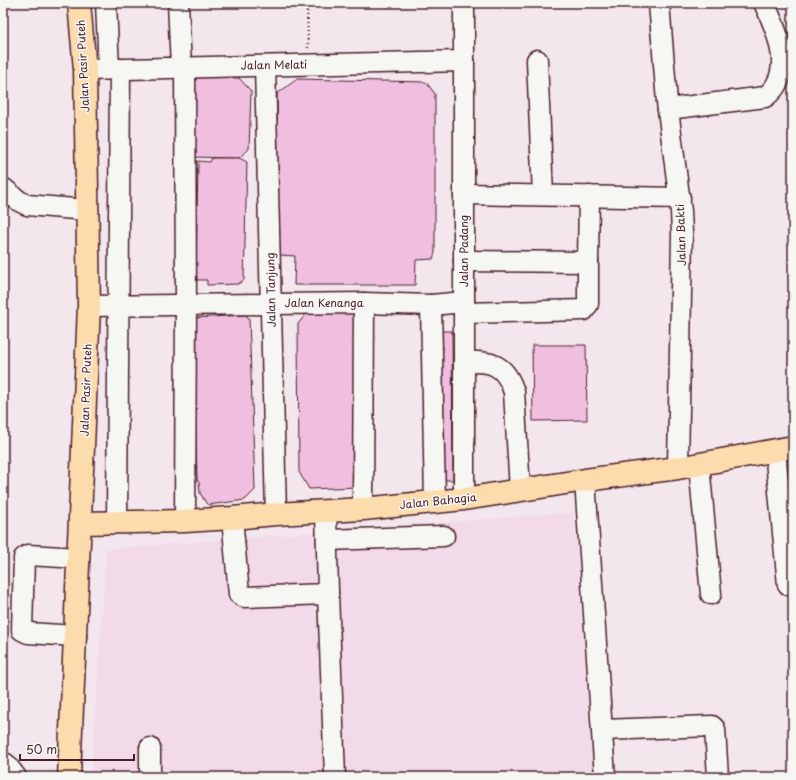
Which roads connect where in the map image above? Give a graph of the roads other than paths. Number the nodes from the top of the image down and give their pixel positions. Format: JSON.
{"nodes":[{"id":1,"x":79,"y":3,"type":"edge"},
{"id":2,"x":106,"y":3,"type":"edge"},
{"id":3,"x":178,"y":3,"type":"edge"},
{"id":4,"x":464,"y":3,"type":"edge"},
{"id":5,"x":659,"y":3,"type":"edge"},
{"id":6,"x":764,"y":3,"type":"edge"},
{"id":7,"x":537,"y":60,"type":"dead end"},
{"id":8,"x":464,"y":61,"type":"junction"},
{"id":9,"x":265,"y":66,"type":"junction"},
{"id":10,"x":183,"y":67,"type":"junction"},
{"id":11,"x":115,"y":69,"type":"junction"},
{"id":12,"x":85,"y":70,"type":"junction"},
{"id":13,"x":668,"y":109,"type":"junction"},
{"id":14,"x":3,"y":188,"type":"edge"},
{"id":15,"x":464,"y":194,"type":"junction"},
{"id":16,"x":544,"y":195,"type":"junction"},
{"id":17,"x":589,"y":196,"type":"junction"},
{"id":18,"x":680,"y":198,"type":"junction"},
{"id":19,"x":87,"y":210,"type":"junction"},
{"id":20,"x":464,"y":261,"type":"junction"},
{"id":21,"x":588,"y":262,"type":"junction"},
{"id":22,"x":364,"y":302,"type":"junction"},
{"id":23,"x":271,"y":303,"type":"junction"},
{"id":24,"x":186,"y":304,"type":"junction"},
{"id":25,"x":119,"y":305,"type":"junction"},
{"id":26,"x":431,"y":305,"type":"junction"},
{"id":27,"x":89,"y":306,"type":"junction"},
{"id":28,"x":464,"y":307,"type":"junction"},
{"id":29,"x":464,"y":362,"type":"junction"},
{"id":30,"x":784,"y":449,"type":"edge"},
{"id":31,"x":699,"y":464,"type":"junction"},
{"id":32,"x":678,"y":468,"type":"junction"},
{"id":33,"x":585,"y":480,"type":"junction"},
{"id":34,"x":520,"y":490,"type":"junction"},
{"id":35,"x":464,"y":499,"type":"junction"},
{"id":36,"x":435,"y":502,"type":"junction"},
{"id":37,"x":363,"y":509,"type":"junction"},
{"id":38,"x":326,"y":512,"type":"junction"},
{"id":39,"x":276,"y":514,"type":"junction"},
{"id":40,"x":232,"y":518,"type":"junction"},
{"id":41,"x":185,"y":521,"type":"junction"},
{"id":42,"x":81,"y":523,"type":"junction"},
{"id":43,"x":117,"y":523,"type":"junction"},
{"id":44,"x":444,"y":536,"type":"dead end"},
{"id":45,"x":327,"y":540,"type":"junction"},
{"id":46,"x":79,"y":558,"type":"junction"},
{"id":47,"x":788,"y":584,"type":"dead end"},
{"id":48,"x":328,"y":593,"type":"junction"},
{"id":49,"x":711,"y":594,"type":"dead end"},
{"id":50,"x":76,"y":636,"type":"junction"},
{"id":51,"x":602,"y":730,"type":"junction"},
{"id":52,"x":150,"y":748,"type":"dead end"},
{"id":53,"x":3,"y":763,"type":"edge"},
{"id":54,"x":16,"y":777,"type":"edge"},
{"id":55,"x":69,"y":777,"type":"edge"},
{"id":56,"x":150,"y":777,"type":"edge"},
{"id":57,"x":335,"y":777,"type":"edge"},
{"id":58,"x":605,"y":777,"type":"edge"},
{"id":59,"x":718,"y":777,"type":"edge"}],
"edges":[{"from":1,"to":12,"type":"main road","name":"Jalan Pasir Puteh"},
{"from":2,"to":11,"type":"street"},
{"from":3,"to":10,"type":"street"},
{"from":4,"to":8,"type":"street","name":"Jalan Padang"},
{"from":5,"to":13,"type":"street","name":"Jalan Bakti"},
{"from":6,"to":13,"type":"street"},
{"from":7,"to":16,"type":"street"},
{"from":8,"to":9,"type":"street","name":"Jalan Melati"},
{"from":8,"to":15,"type":"street","name":"Jalan Padang"},
{"from":9,"to":10,"type":"street","name":"Jalan Melati"},
{"from":9,"to":23,"type":"street","name":"Jalan Tanjung"},
{"from":10,"to":11,"type":"street","name":"Jalan Melati"},
{"from":10,"to":24,"type":"street"},
{"from":11,"to":12,"type":"street","name":"Jalan Melati"},
{"from":11,"to":25,"type":"street"},
{"from":12,"to":19,"type":"main road","name":"Jalan Pasir Puteh"},
{"from":13,"to":18,"type":"street","name":"Jalan Bakti"},
{"from":14,"to":19,"type":"street"},
{"from":15,"to":16,"type":"street"},
{"from":15,"to":20,"type":"street","name":"Jalan Padang"},
{"from":16,"to":17,"type":"street"},
{"from":17,"to":18,"type":"street"},
{"from":17,"to":21,"type":"street"},
{"from":18,"to":32,"type":"street","name":"Jalan Bakti"},
{"from":19,"to":27,"type":"main road","name":"Jalan Pasir Puteh"},
{"from":20,"to":21,"type":"street"},
{"from":20,"to":28,"type":"street","name":"Jalan Padang"},
{"from":21,"to":28,"type":"street","name":"Jalan Kenanga"},
{"from":22,"to":23,"type":"street","name":"Jalan Kenanga"},
{"from":22,"to":26,"type":"street","name":"Jalan Kenanga"},
{"from":22,"to":37,"type":"street"},
{"from":23,"to":24,"type":"street","name":"Jalan Kenanga"},
{"from":23,"to":39,"type":"street","name":"Jalan Tanjung"},
{"from":24,"to":25,"type":"street","name":"Jalan Kenanga"},
{"from":24,"to":41,"type":"street"},
{"from":25,"to":27,"type":"street","name":"Jalan Kenanga"},
{"from":25,"to":43,"type":"street"},
{"from":26,"to":28,"type":"street","name":"Jalan Kenanga"},
{"from":26,"to":36,"type":"street"},
{"from":27,"to":42,"type":"main road","name":"Jalan Pasir Puteh"},
{"from":28,"to":29,"type":"street","name":"Jalan Padang"},
{"from":29,"to":34,"type":"street"},
{"from":29,"to":35,"type":"street","name":"Jalan Padang"},
{"from":30,"to":31,"type":"main road","name":"Jalan Bahagia"},
{"from":30,"to":47,"type":"street"},
{"from":31,"to":32,"type":"main road","name":"Jalan Bahagia"},
{"from":31,"to":49,"type":"street"},
{"from":32,"to":33,"type":"main road","name":"Jalan Bahagia"},
{"from":33,"to":34,"type":"main road","name":"Jalan Bahagia"},
{"from":33,"to":51,"type":"street"},
{"from":34,"to":35,"type":"main road","name":"Jalan Bahagia"},
{"from":35,"to":36,"type":"main road","name":"Jalan Bahagia"},
{"from":36,"to":37,"type":"main road","name":"Jalan Bahagia"},
{"from":37,"to":38,"type":"main road","name":"Jalan Bahagia"},
{"from":38,"to":39,"type":"main road","name":"Jalan Bahagia"},
{"from":38,"to":45,"type":"street"},
{"from":39,"to":40,"type":"main road","name":"Jalan Bahagia"},
{"from":40,"to":41,"type":"main road","name":"Jalan Bahagia"},
{"from":40,"to":48,"type":"street"},
{"from":41,"to":43,"type":"main road","name":"Jalan Bahagia"},
{"from":42,"to":43,"type":"main road","name":"Jalan Bahagia"},
{"from":42,"to":46,"type":"main road","name":"Jalan Pasir Puteh"},
{"from":44,"to":45,"type":"street"},
{"from":45,"to":48,"type":"street"},
{"from":46,"to":50,"type":"main road","name":"Jalan Pasir Puteh"},
{"from":46,"to":50,"type":"street"},
{"from":48,"to":57,"type":"street"},
{"from":50,"to":55,"type":"main road","name":"Jalan Pasir Puteh"},
{"from":51,"to":58,"type":"street"},
{"from":51,"to":59,"type":"street"},
{"from":52,"to":56,"type":"street"},
{"from":53,"to":54,"type":"street"}]}
